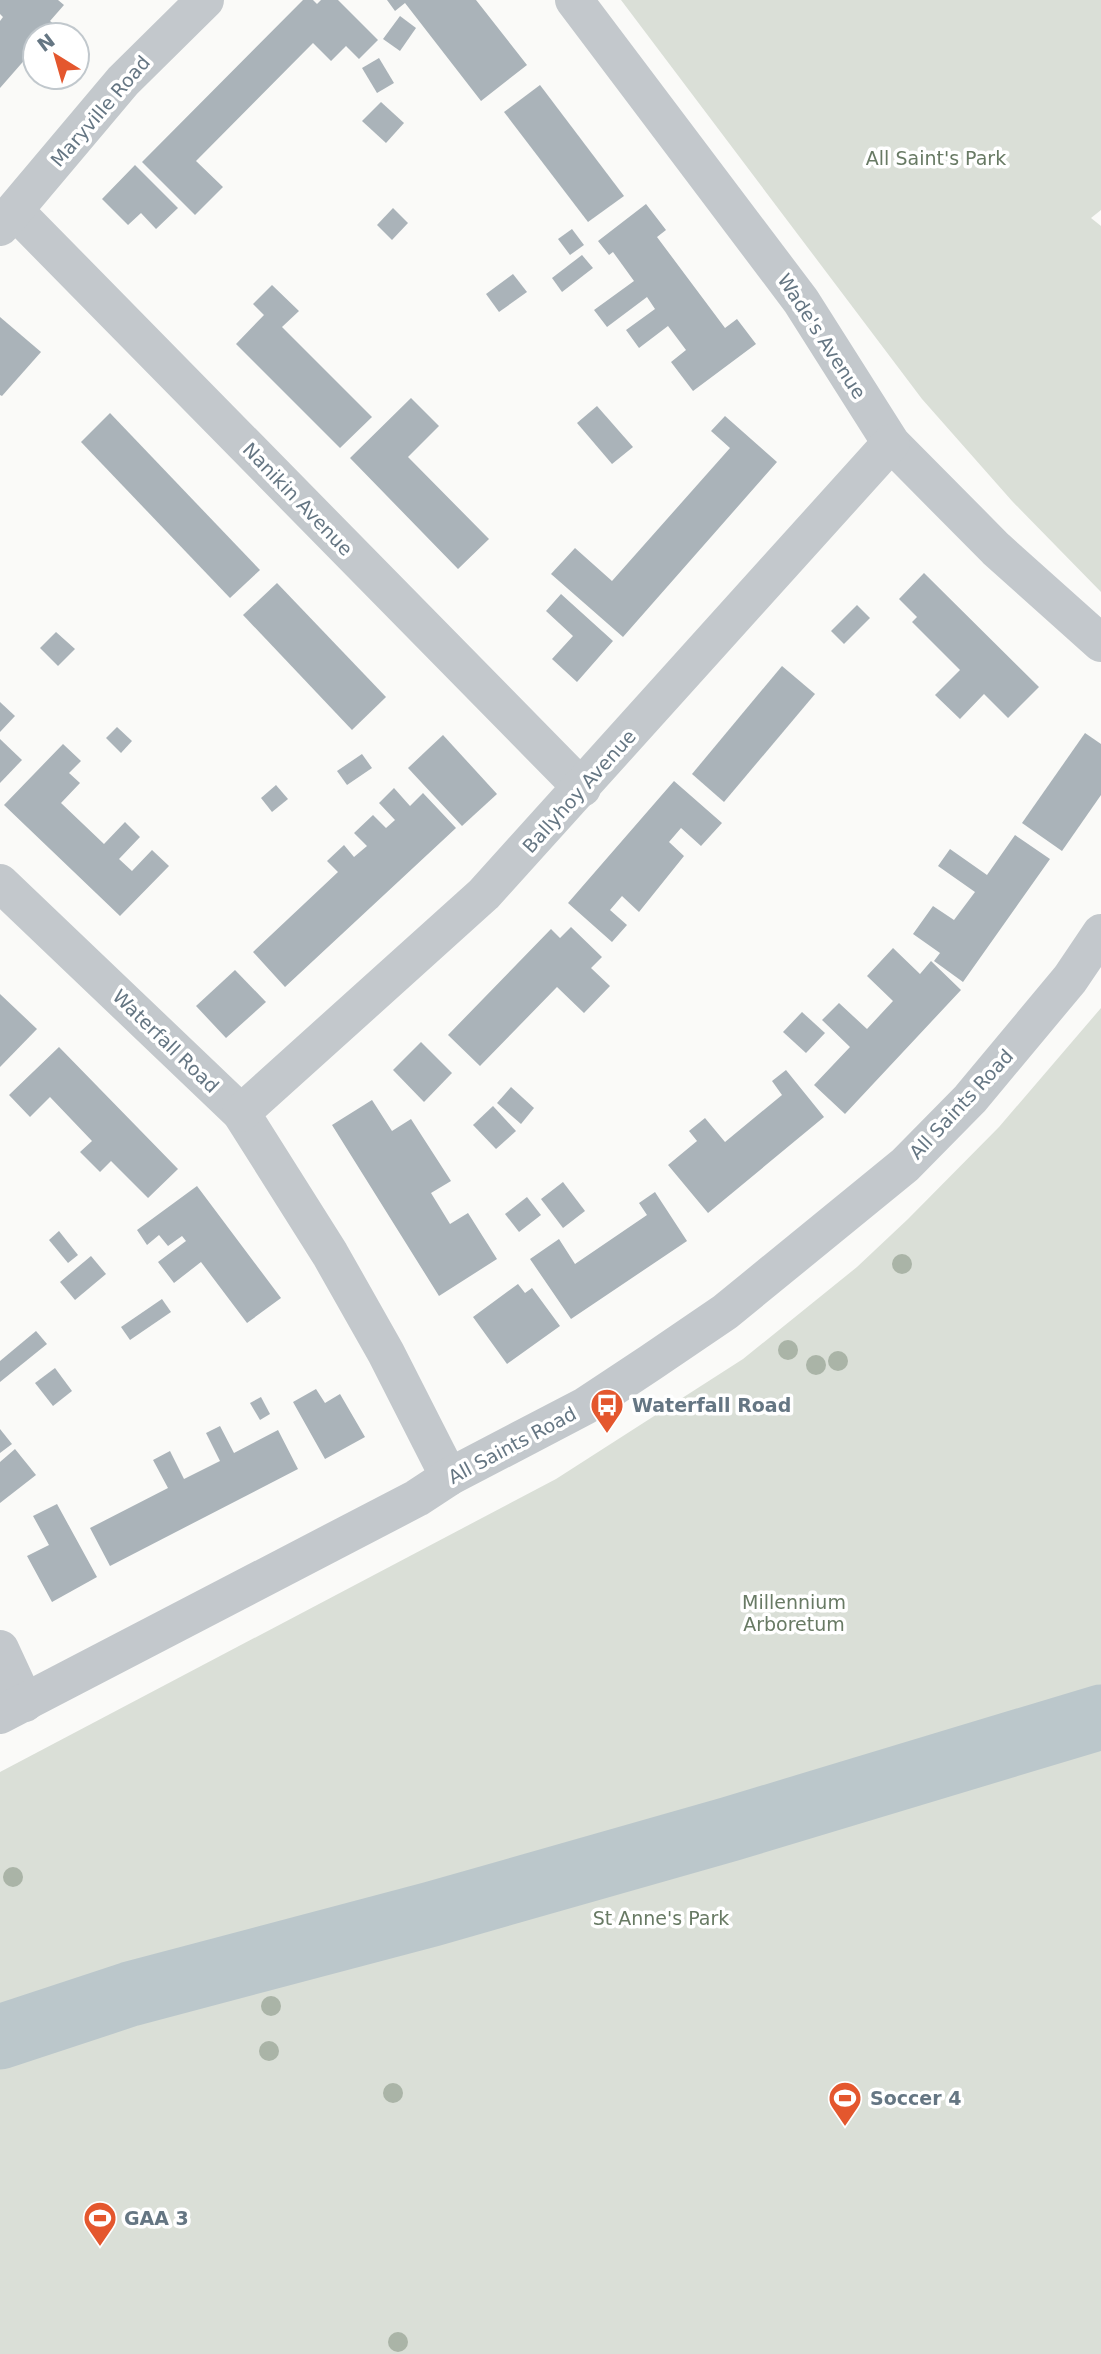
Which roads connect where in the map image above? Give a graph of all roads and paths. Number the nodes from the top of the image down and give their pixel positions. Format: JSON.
{"nodes":[{"id":1,"x":205,"y":0,"type":"edge"},
{"id":2,"x":574,"y":0,"type":"edge"},
{"id":3,"x":7,"y":219,"type":"edge"},
{"id":4,"x":891,"y":443,"type":"junction"},
{"id":5,"x":1101,"y":643,"type":"edge"},
{"id":6,"x":582,"y":788,"type":"junction"},
{"id":7,"x":0,"y":883,"type":"edge"},
{"id":8,"x":1101,"y":933,"type":"edge"},
{"id":9,"x":241,"y":1113,"type":"junction"},
{"id":10,"x":449,"y":1477,"type":"junction"},
{"id":11,"x":0,"y":1649,"type":"edge"},
{"id":12,"x":12,"y":1709,"type":"edge"}],
"edges":[{"from":1,"to":3,"type":"street","name":"Maryville Road"},
{"from":2,"to":4,"type":"street","name":"Wade's Avenue"},
{"from":3,"to":6,"type":"street","name":"Nanikin Avenue"},
{"from":4,"to":5,"type":"street","name":"Wade's Avenue"},
{"from":4,"to":6,"type":"street","name":"Ballyhoy Avenue"},
{"from":6,"to":9,"type":"street","name":"Ballyhoy Avenue"},
{"from":7,"to":9,"type":"street","name":"Waterfall Road"},
{"from":8,"to":10,"type":"street","name":"All Saints Road"},
{"from":9,"to":10,"type":"street","name":"Waterfall Road"},
{"from":10,"to":12,"type":"street","name":"All Saints Road"},
{"from":11,"to":12,"type":"street"}]}
